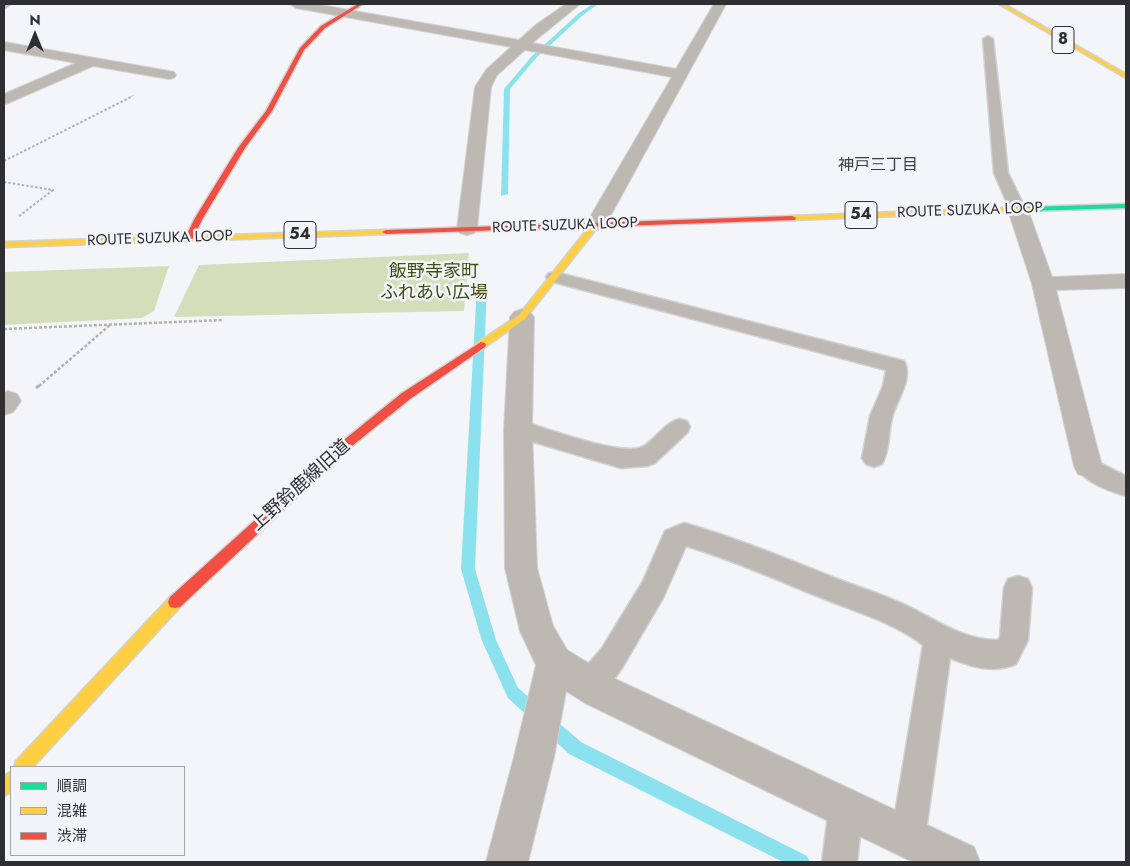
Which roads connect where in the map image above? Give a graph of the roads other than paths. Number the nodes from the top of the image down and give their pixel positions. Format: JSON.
{"nodes":[{"id":1,"x":296,"y":4,"type":"edge"},
{"id":2,"x":361,"y":4,"type":"edge"},
{"id":3,"x":574,"y":4,"type":"edge"},
{"id":4,"x":720,"y":4,"type":"edge"},
{"id":5,"x":1001,"y":4,"type":"edge"},
{"id":6,"x":345,"y":12,"type":"junction"},
{"id":7,"x":988,"y":39,"type":"dead end"},
{"id":8,"x":527,"y":45,"type":"junction"},
{"id":9,"x":4,"y":46,"type":"edge"},
{"id":10,"x":92,"y":61,"type":"junction"},
{"id":11,"x":681,"y":74,"type":"junction"},
{"id":12,"x":169,"y":75,"type":"road end"},
{"id":13,"x":1126,"y":76,"type":"edge"},
{"id":14,"x":6,"y":99,"type":"dead end"},
{"id":15,"x":1126,"y":206,"type":"edge"},
{"id":16,"x":1018,"y":210,"type":"junction"},
{"id":17,"x":596,"y":224,"type":"junction"},
{"id":18,"x":467,"y":229,"type":"junction"},
{"id":19,"x":189,"y":238,"type":"junction"},
{"id":20,"x":4,"y":245,"type":"edge"},
{"id":21,"x":555,"y":277,"type":"junction"},
{"id":22,"x":1126,"y":281,"type":"edge"},
{"id":23,"x":1043,"y":284,"type":"junction"},
{"id":24,"x":512,"y":324,"type":"junction"},
{"id":25,"x":679,"y":426,"type":"dead end"},
{"id":26,"x":518,"y":429,"type":"junction"},
{"id":27,"x":874,"y":458,"type":"dead end"},
{"id":28,"x":1088,"y":466,"type":"joint"},
{"id":29,"x":1126,"y":486,"type":"edge"},
{"id":30,"x":1018,"y":588,"type":"dead end"},
{"id":31,"x":938,"y":639,"type":"junction"},
{"id":32,"x":552,"y":674,"type":"junction"},
{"id":33,"x":590,"y":686,"type":"junction"},
{"id":34,"x":23,"y":766,"type":"edge"},
{"id":35,"x":842,"y":836,"type":"edge"},
{"id":36,"x":908,"y":838,"type":"junction"},
{"id":37,"x":507,"y":862,"type":"edge"},
{"id":38,"x":959,"y":862,"type":"edge"}],
"edges":[{"from":1,"to":6,"type":"street"},
{"from":2,"to":6,"type":"main road"},
{"from":3,"to":8,"type":"street"},
{"from":4,"to":11,"type":"street"},
{"from":5,"to":13,"type":"main road","number":"8"},
{"from":6,"to":8,"type":"street"},
{"from":6,"to":19,"type":"main road"},
{"from":7,"to":16,"type":"lane"},
{"from":8,"to":11,"type":"street"},
{"from":8,"to":18,"type":"street"},
{"from":9,"to":10,"type":"street"},
{"from":10,"to":12,"type":"street"},
{"from":10,"to":14,"type":"street"},
{"from":11,"to":17,"type":"street"},
{"from":15,"to":16,"type":"main road","name":"ROUTE SUZUKA LOOP","number":"54"},
{"from":16,"to":17,"type":"main road","name":"ROUTE SUZUKA LOOP","number":"54"},
{"from":16,"to":23,"type":"street"},
{"from":17,"to":18,"type":"main road","name":"ROUTE SUZUKA LOOP","number":"54"},
{"from":17,"to":21,"type":"main road","name":"上野鈴鹿線旧道"},
{"from":18,"to":19,"type":"main road","name":"ROUTE SUZUKA LOOP","number":"54"},
{"from":19,"to":20,"type":"main road","name":"ROUTE SUZUKA LOOP","number":"54"},
{"from":21,"to":24,"type":"main road","name":"上野鈴鹿線旧道"},
{"from":21,"to":27,"type":"lane"},
{"from":22,"to":23,"type":"street"},
{"from":23,"to":28,"type":"street"},
{"from":24,"to":26,"type":"street"},
{"from":24,"to":34,"type":"main road","name":"上野鈴鹿線旧道"},
{"from":25,"to":26,"type":"lane"},
{"from":26,"to":32,"type":"street"},
{"from":28,"to":29,"type":"lane"},
{"from":30,"to":31,"type":"lane"},
{"from":31,"to":33,"type":"lane"},
{"from":31,"to":36,"type":"lane"},
{"from":32,"to":33,"type":"street"},
{"from":32,"to":37,"type":"street"},
{"from":33,"to":35,"type":"street"},
{"from":35,"to":36,"type":"street"},
{"from":36,"to":38,"type":"street"}]}
